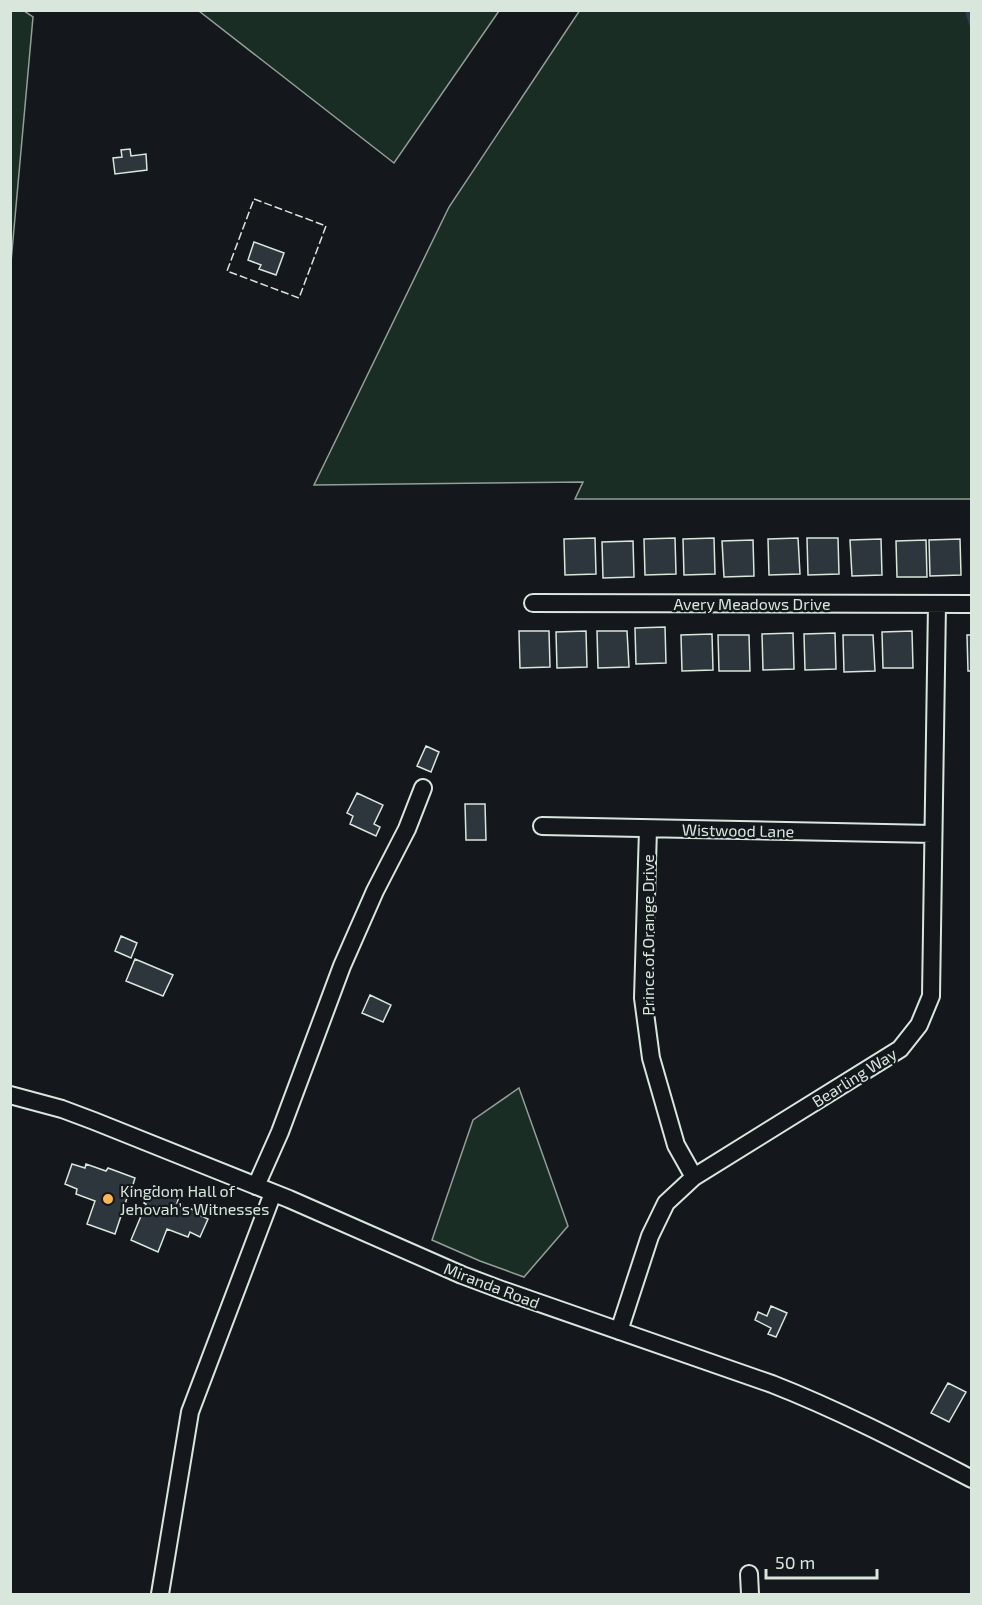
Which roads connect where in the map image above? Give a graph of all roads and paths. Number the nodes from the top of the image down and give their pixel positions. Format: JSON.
{"nodes":[{"id":1,"x":533,"y":603,"type":"dead end"},
{"id":2,"x":937,"y":604,"type":"junction"},
{"id":3,"x":972,"y":604,"type":"edge"},
{"id":4,"x":423,"y":788,"type":"dead end"},
{"id":5,"x":542,"y":826,"type":"dead end"},
{"id":6,"x":648,"y":829,"type":"junction"},
{"id":7,"x":933,"y":834,"type":"junction"},
{"id":8,"x":10,"y":1095,"type":"edge"},
{"id":9,"x":694,"y":1176,"type":"junction"},
{"id":10,"x":256,"y":1186,"type":"junction"},
{"id":11,"x":273,"y":1193,"type":"junction"},
{"id":12,"x":619,"y":1331,"type":"junction"},
{"id":13,"x":972,"y":1479,"type":"edge"},
{"id":14,"x":749,"y":1574,"type":"dead end"},
{"id":15,"x":160,"y":1594,"type":"edge"},
{"id":16,"x":750,"y":1594,"type":"edge"}],
"edges":[{"from":1,"to":2,"type":"street","name":"Avery Meadows Drive"},
{"from":2,"to":3,"type":"street","name":"Avery Meadows Drive"},
{"from":2,"to":7,"type":"street","name":"Bearling Way"},
{"from":4,"to":10,"type":"street"},
{"from":5,"to":6,"type":"street","name":"Wistwood Lane"},
{"from":6,"to":7,"type":"street","name":"Wistwood Lane"},
{"from":6,"to":9,"type":"street","name":"Prince of Orange Drive"},
{"from":7,"to":9,"type":"street","name":"Bearling Way"},
{"from":8,"to":10,"type":"street","name":"Miranda Road"},
{"from":9,"to":12,"type":"street","name":"Bearling Way"},
{"from":10,"to":11,"type":"street","name":"Miranda Road"},
{"from":11,"to":12,"type":"street","name":"Miranda Road"},
{"from":11,"to":15,"type":"street"},
{"from":12,"to":13,"type":"street","name":"Miranda Road"},
{"from":14,"to":16,"type":"street"}]}
